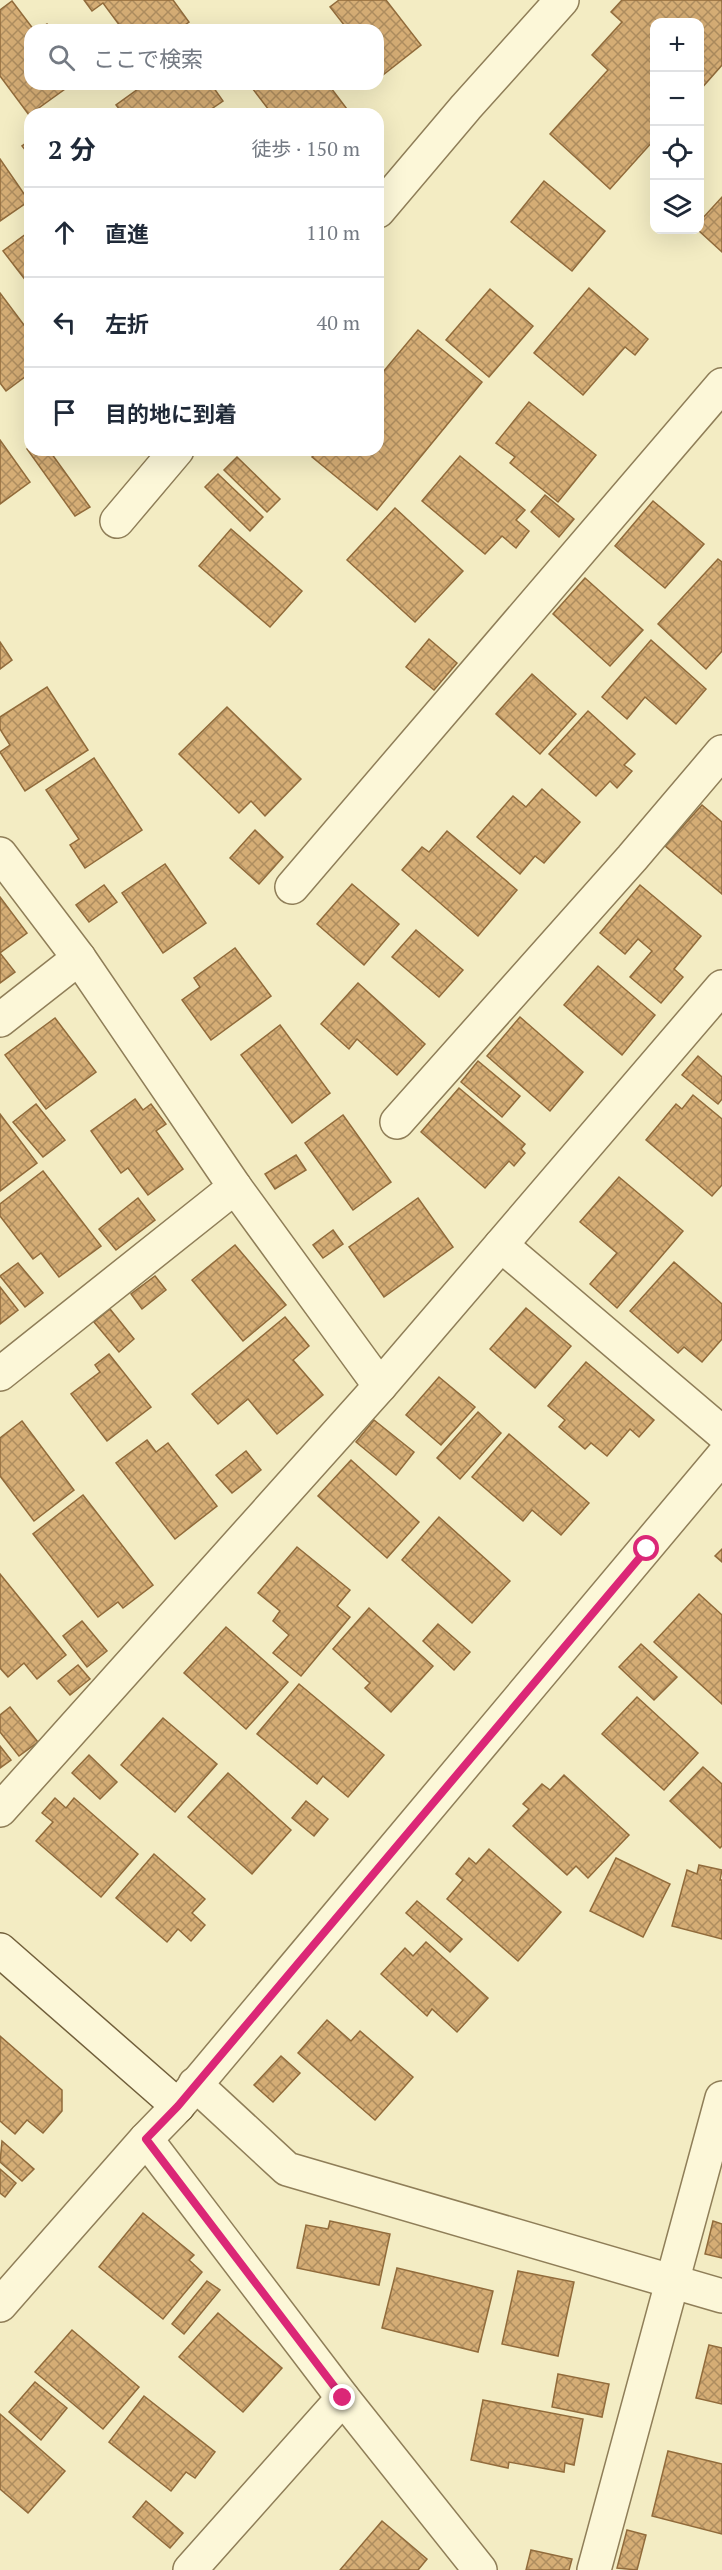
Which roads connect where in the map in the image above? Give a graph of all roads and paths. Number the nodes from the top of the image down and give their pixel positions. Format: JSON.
{"nodes":[{"id":1,"x":562,"y":0,"type":"edge"},
{"id":2,"x":384,"y":204,"type":"edge"},
{"id":3,"x":722,"y":385,"type":"edge"},
{"id":4,"x":172,"y":456,"type":"edge"},
{"id":5,"x":117,"y":521,"type":"dead end"},
{"id":6,"x":722,"y":752,"type":"edge"},
{"id":7,"x":0,"y":854,"type":"edge"},
{"id":8,"x":292,"y":887,"type":"dead end"},
{"id":9,"x":79,"y":958,"type":"junction"},
{"id":10,"x":722,"y":987,"type":"edge"},
{"id":11,"x":0,"y":1020,"type":"edge"},
{"id":12,"x":398,"y":1122,"type":"dead end"},
{"id":13,"x":235,"y":1187,"type":"junction"},
{"id":14,"x":501,"y":1245,"type":"junction"},
{"id":15,"x":0,"y":1374,"type":"edge"},
{"id":16,"x":380,"y":1386,"type":"junction"},
{"id":17,"x":722,"y":1433,"type":"edge"},
{"id":18,"x":722,"y":1457,"type":"edge"},
{"id":19,"x":0,"y":1810,"type":"edge"},
{"id":20,"x":0,"y":1950,"type":"edge"},
{"id":21,"x":187,"y":2095,"type":"junction"},
{"id":22,"x":722,"y":2098,"type":"edge"},
{"id":23,"x":146,"y":2139,"type":"junction"},
{"id":24,"x":671,"y":2282,"type":"junction"},
{"id":25,"x":722,"y":2296,"type":"edge"},
{"id":26,"x":0,"y":2305,"type":"edge"},
{"id":27,"x":343,"y":2398,"type":"junction"},
{"id":28,"x":190,"y":2570,"type":"edge"},
{"id":29,"x":480,"y":2570,"type":"edge"},
{"id":30,"x":594,"y":2570,"type":"edge"}],
"edges":[{"from":1,"to":2,"type":"street"},
{"from":3,"to":8,"type":"street"},
{"from":4,"to":5,"type":"street"},
{"from":6,"to":12,"type":"street"},
{"from":7,"to":9,"type":"street"},
{"from":9,"to":11,"type":"street"},
{"from":9,"to":13,"type":"street"},
{"from":10,"to":14,"type":"street"},
{"from":13,"to":15,"type":"street"},
{"from":13,"to":16,"type":"street"},
{"from":14,"to":16,"type":"street"},
{"from":14,"to":17,"type":"street"},
{"from":16,"to":19,"type":"street"},
{"from":18,"to":21,"type":"street"},
{"from":20,"to":21,"type":"street"},
{"from":21,"to":23,"type":"street"},
{"from":21,"to":24,"type":"street"},
{"from":22,"to":24,"type":"street"},
{"from":23,"to":26,"type":"street"},
{"from":23,"to":27,"type":"street"},
{"from":24,"to":25,"type":"street"},
{"from":24,"to":30,"type":"street"},
{"from":27,"to":28,"type":"street"},
{"from":27,"to":29,"type":"street"}]}
